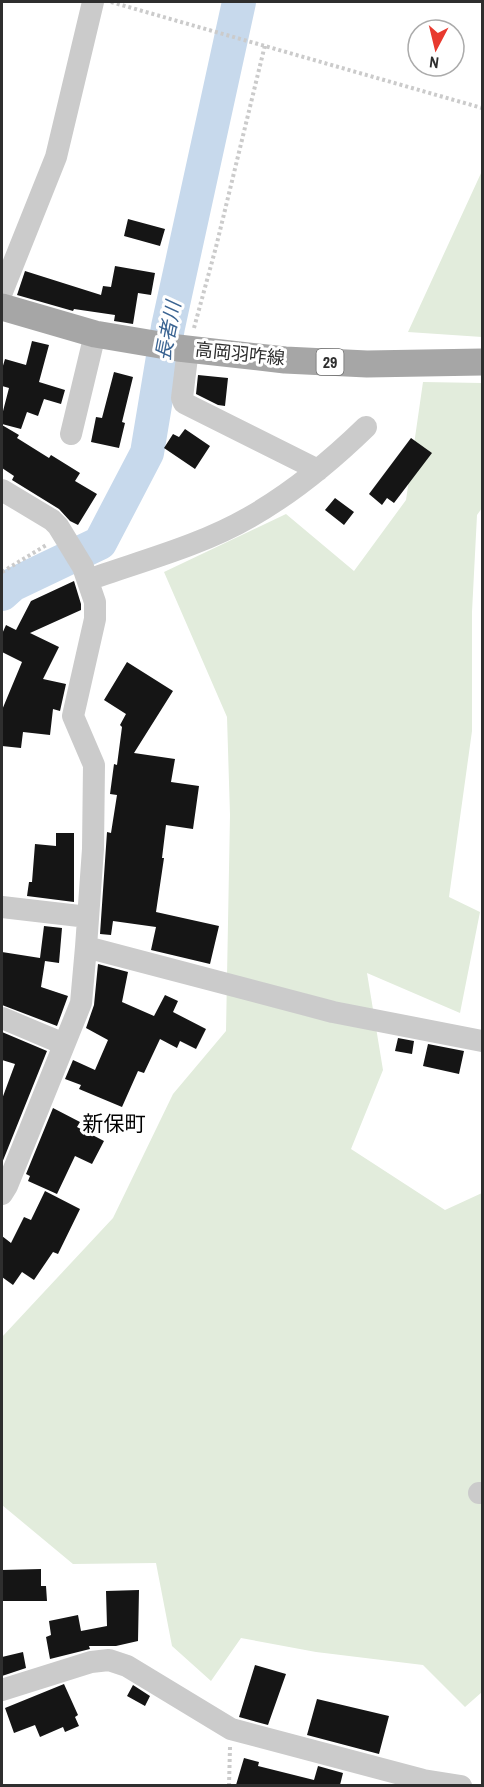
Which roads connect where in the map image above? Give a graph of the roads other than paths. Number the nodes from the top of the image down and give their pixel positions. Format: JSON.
{"nodes":[{"id":1,"x":93,"y":2,"type":"edge"},
{"id":2,"x":2,"y":292,"type":"edge"},
{"id":3,"x":2,"y":307,"type":"edge"},
{"id":4,"x":95,"y":334,"type":"junction"},
{"id":5,"x":173,"y":347,"type":"junction"},
{"id":6,"x":483,"y":362,"type":"edge"},
{"id":7,"x":366,"y":427,"type":"dead end"},
{"id":8,"x":71,"y":434,"type":"dead end"},
{"id":9,"x":318,"y":470,"type":"junction"},
{"id":10,"x":2,"y":490,"type":"edge"},
{"id":11,"x":86,"y":573,"type":"junction"},
{"id":12,"x":2,"y":907,"type":"edge"},
{"id":13,"x":88,"y":917,"type":"junction"},
{"id":14,"x":86,"y":947,"type":"junction"},
{"id":15,"x":2,"y":1018,"type":"edge"},
{"id":16,"x":483,"y":1041,"type":"edge"},
{"id":17,"x":64,"y":1044,"type":"junction"},
{"id":18,"x":2,"y":1194,"type":"edge"},
{"id":19,"x":2,"y":1690,"type":"edge"},
{"id":20,"x":461,"y":1785,"type":"edge"}],
"edges":[{"from":1,"to":2,"type":"street"},
{"from":3,"to":4,"type":"main road","name":"高岡羽咋線","number":"29"},
{"from":4,"to":5,"type":"main road","name":"高岡羽咋線","number":"29"},
{"from":4,"to":8,"type":"street"},
{"from":5,"to":6,"type":"main road","name":"高岡羽咋線","number":"29"},
{"from":5,"to":9,"type":"street"},
{"from":7,"to":9,"type":"street"},
{"from":9,"to":11,"type":"street"},
{"from":10,"to":11,"type":"street"},
{"from":11,"to":13,"type":"street"},
{"from":12,"to":13,"type":"street"},
{"from":13,"to":14,"type":"street"},
{"from":14,"to":16,"type":"street"},
{"from":14,"to":17,"type":"street"},
{"from":15,"to":17,"type":"street"},
{"from":17,"to":18,"type":"street"},
{"from":19,"to":20,"type":"street"}]}
